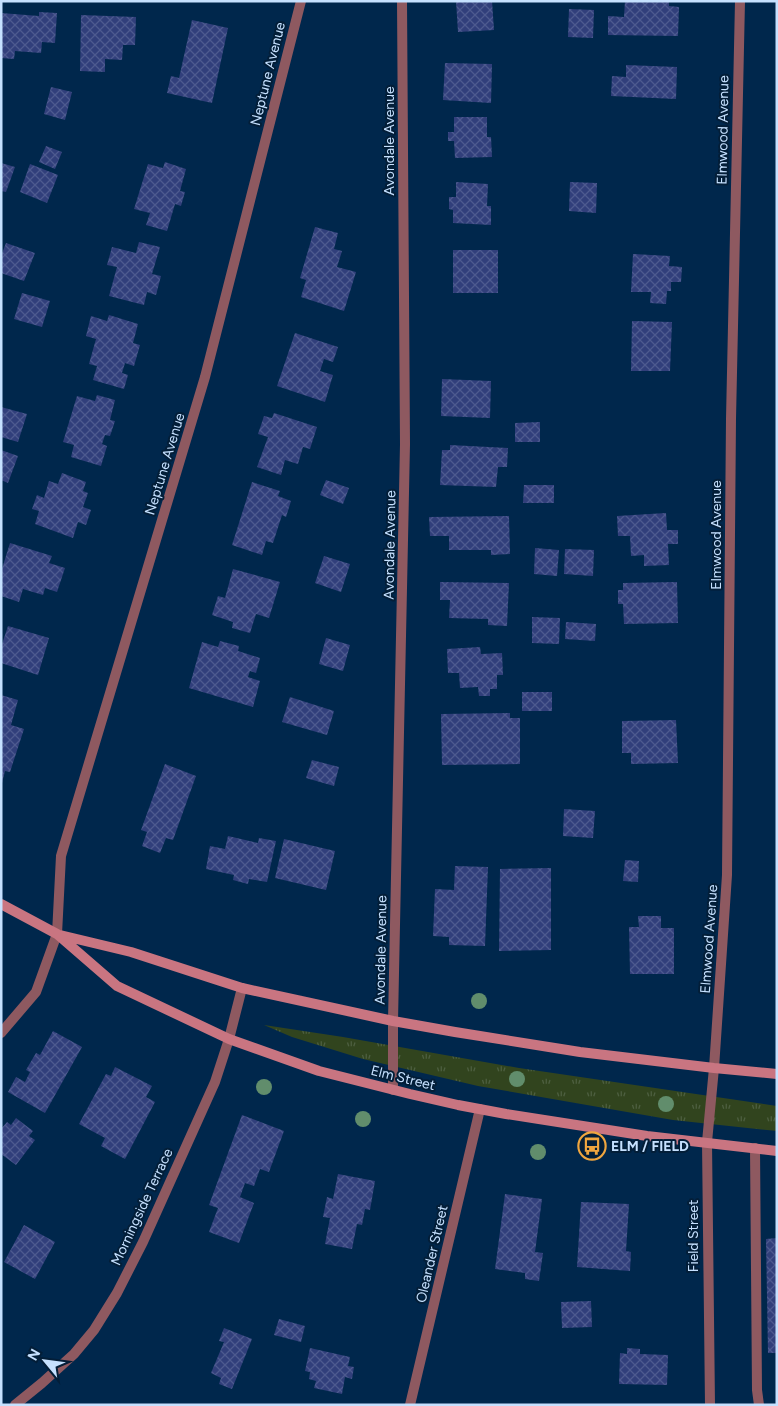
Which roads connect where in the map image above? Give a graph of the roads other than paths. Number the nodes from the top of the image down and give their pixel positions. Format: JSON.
{"nodes":[{"id":1,"x":301,"y":1,"type":"edge"},
{"id":2,"x":402,"y":1,"type":"edge"},
{"id":3,"x":740,"y":1,"type":"edge"},
{"id":4,"x":1,"y":904,"type":"edge"},
{"id":5,"x":57,"y":934,"type":"junction"},
{"id":6,"x":242,"y":988,"type":"junction"},
{"id":7,"x":393,"y":1021,"type":"junction"},
{"id":8,"x":1,"y":1032,"type":"edge"},
{"id":9,"x":229,"y":1039,"type":"junction"},
{"id":10,"x":714,"y":1068,"type":"junction"},
{"id":11,"x":777,"y":1074,"type":"edge"},
{"id":12,"x":393,"y":1090,"type":"junction"},
{"id":13,"x":480,"y":1110,"type":"junction"},
{"id":14,"x":707,"y":1142,"type":"junction"},
{"id":15,"x":755,"y":1148,"type":"junction"},
{"id":16,"x":777,"y":1150,"type":"edge"},
{"id":17,"x":15,"y":1405,"type":"edge"},
{"id":18,"x":410,"y":1405,"type":"edge"},
{"id":19,"x":710,"y":1405,"type":"edge"},
{"id":20,"x":758,"y":1405,"type":"edge"}],
"edges":[{"from":1,"to":5,"type":"street","name":"Neptune Avenue"},
{"from":2,"to":7,"type":"street","name":"Avondale Avenue"},
{"from":3,"to":10,"type":"street","name":"Elmwood Avenue"},
{"from":4,"to":5,"type":"main road","name":"Elm Street"},
{"from":5,"to":6,"type":"main road","name":"Elm Street"},
{"from":5,"to":8,"type":"street","name":"Neptune Avenue"},
{"from":5,"to":9,"type":"main road","name":"Elm Street"},
{"from":6,"to":7,"type":"main road","name":"Elm Street"},
{"from":6,"to":9,"type":"street","name":"Morningside Terrace"},
{"from":7,"to":10,"type":"main road","name":"Elm Street"},
{"from":7,"to":12,"type":"street","name":"Avondale Avenue"},
{"from":9,"to":12,"type":"main road","name":"Elm Street"},
{"from":9,"to":17,"type":"street","name":"Morningside Terrace"},
{"from":10,"to":11,"type":"main road","name":"Elm Street"},
{"from":10,"to":14,"type":"street","name":"Field Street"},
{"from":12,"to":13,"type":"main road","name":"Elm Street"},
{"from":13,"to":14,"type":"main road","name":"Elm Street"},
{"from":13,"to":18,"type":"street","name":"Oleander Street"},
{"from":14,"to":15,"type":"main road","name":"Elm Street"},
{"from":14,"to":19,"type":"street","name":"Field Street"},
{"from":15,"to":16,"type":"main road","name":"Elm Street"},
{"from":15,"to":20,"type":"street"}]}
